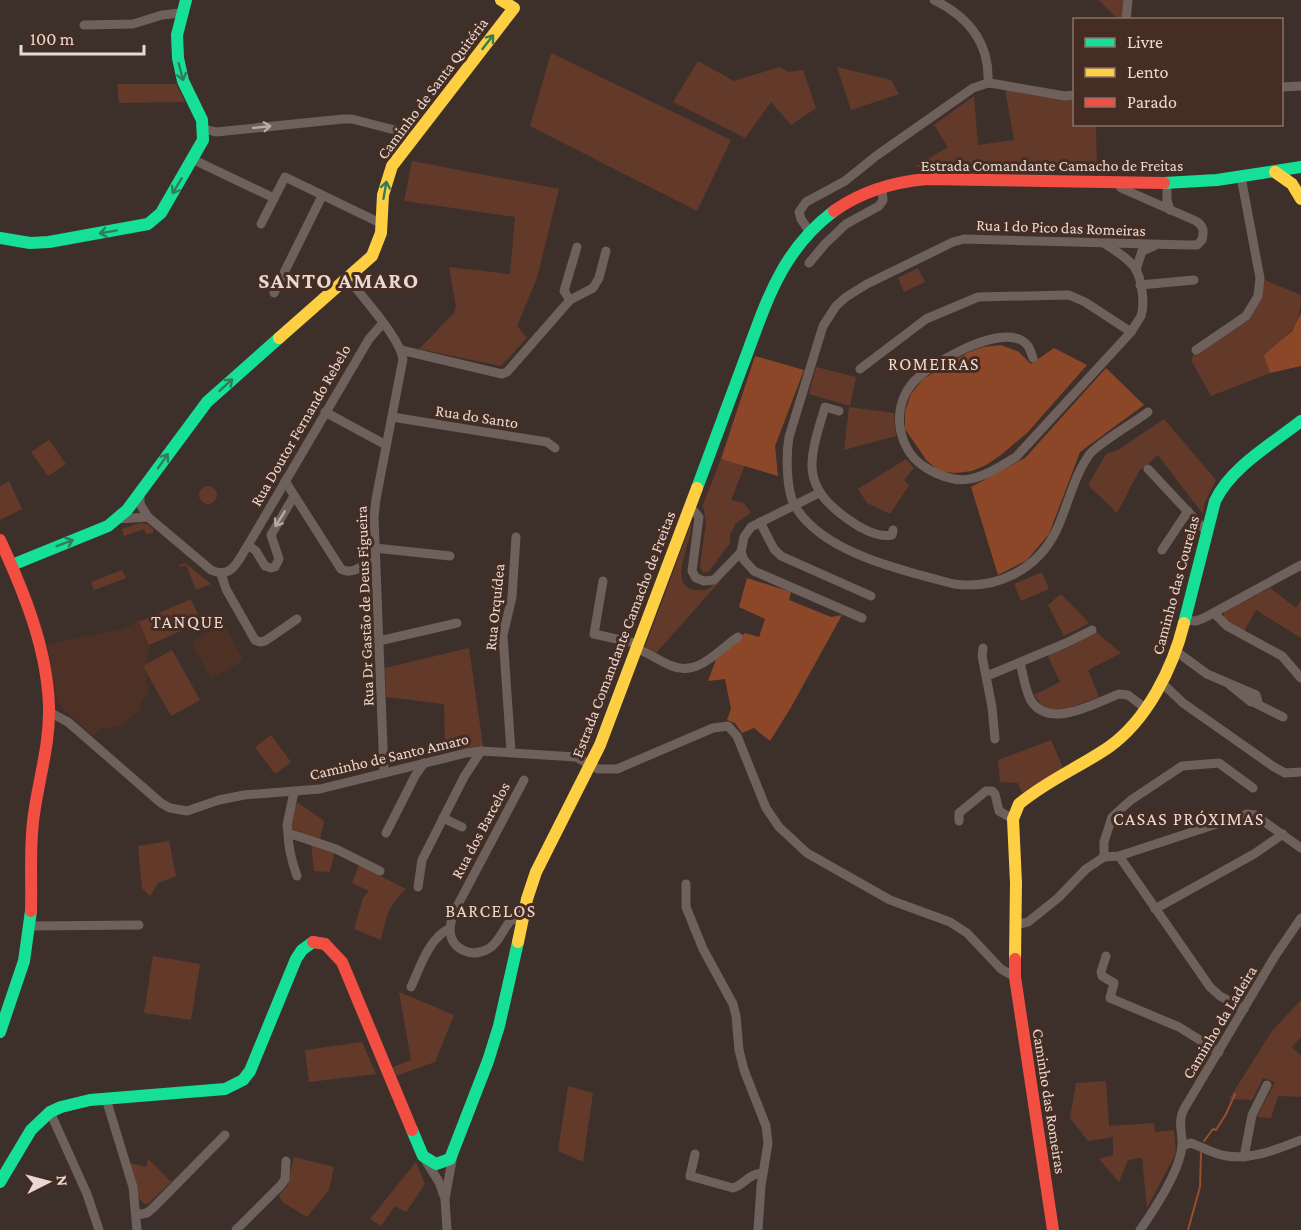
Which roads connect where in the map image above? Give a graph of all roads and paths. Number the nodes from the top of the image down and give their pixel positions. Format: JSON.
{"nodes":[{"id":1,"x":186,"y":0,"type":"edge"},
{"id":2,"x":501,"y":0,"type":"edge"},
{"id":3,"x":934,"y":0,"type":"edge"},
{"id":4,"x":1128,"y":0,"type":"edge"},
{"id":5,"x":518,"y":4,"type":"edge"},
{"id":6,"x":181,"y":12,"type":"junction"},
{"id":7,"x":1126,"y":18,"type":"edge"},
{"id":8,"x":84,"y":26,"type":"dead end"},
{"id":9,"x":988,"y":83,"type":"junction"},
{"id":10,"x":1301,"y":86,"type":"edge"},
{"id":11,"x":1283,"y":87,"type":"edge"},
{"id":12,"x":1073,"y":95,"type":"edge"},
{"id":13,"x":204,"y":129,"type":"junction"},
{"id":14,"x":414,"y":135,"type":"junction"},
{"id":15,"x":192,"y":159,"type":"junction"},
{"id":16,"x":1301,"y":167,"type":"edge"},
{"id":17,"x":1275,"y":172,"type":"junction"},
{"id":18,"x":1241,"y":177,"type":"junction"},
{"id":19,"x":1119,"y":182,"type":"junction"},
{"id":20,"x":1167,"y":183,"type":"junction"},
{"id":21,"x":882,"y":188,"type":"junction"},
{"id":22,"x":322,"y":195,"type":"junction"},
{"id":23,"x":274,"y":198,"type":"junction"},
{"id":24,"x":1301,"y":199,"type":"edge"},
{"id":25,"x":1170,"y":210,"type":"junction"},
{"id":26,"x":382,"y":222,"type":"junction"},
{"id":27,"x":261,"y":224,"type":"dead end"},
{"id":28,"x":809,"y":231,"type":"junction"},
{"id":29,"x":0,"y":238,"type":"edge"},
{"id":30,"x":1102,"y":242,"type":"junction"},
{"id":31,"x":1156,"y":244,"type":"junction"},
{"id":32,"x":577,"y":247,"type":"dead end"},
{"id":33,"x":606,"y":251,"type":"dead end"},
{"id":34,"x":809,"y":263,"type":"dead end"},
{"id":35,"x":1136,"y":270,"type":"junction"},
{"id":36,"x":349,"y":279,"type":"junction"},
{"id":37,"x":1194,"y":280,"type":"dead end"},
{"id":38,"x":1140,"y":285,"type":"junction"},
{"id":39,"x":274,"y":293,"type":"dead end"},
{"id":40,"x":570,"y":300,"type":"junction"},
{"id":41,"x":383,"y":324,"type":"junction"},
{"id":42,"x":1131,"y":332,"type":"junction"},
{"id":43,"x":401,"y":350,"type":"junction"},
{"id":44,"x":1196,"y":351,"type":"dead end"},
{"id":45,"x":1033,"y":358,"type":"dead end"},
{"id":46,"x":860,"y":369,"type":"dead end"},
{"id":47,"x":839,"y":411,"type":"dead end"},
{"id":48,"x":325,"y":412,"type":"junction"},
{"id":49,"x":1148,"y":412,"type":"dead end"},
{"id":50,"x":392,"y":417,"type":"junction"},
{"id":51,"x":1301,"y":421,"type":"edge"},
{"id":52,"x":386,"y":445,"type":"junction"},
{"id":53,"x":555,"y":448,"type":"dead end"},
{"id":54,"x":1148,"y":469,"type":"dead end"},
{"id":55,"x":285,"y":481,"type":"junction"},
{"id":56,"x":819,"y":493,"type":"junction"},
{"id":57,"x":140,"y":494,"type":"junction"},
{"id":58,"x":294,"y":496,"type":"junction"},
{"id":59,"x":794,"y":505,"type":"junction"},
{"id":60,"x":689,"y":509,"type":"junction"},
{"id":61,"x":1188,"y":511,"type":"junction"},
{"id":62,"x":148,"y":517,"type":"junction"},
{"id":63,"x":117,"y":519,"type":"junction"},
{"id":64,"x":760,"y":522,"type":"junction"},
{"id":65,"x":893,"y":530,"type":"dead end"},
{"id":66,"x":1207,"y":532,"type":"junction"},
{"id":67,"x":516,"y":537,"type":"dead end"},
{"id":68,"x":0,"y":540,"type":"edge"},
{"id":69,"x":273,"y":544,"type":"junction"},
{"id":70,"x":248,"y":545,"type":"junction"},
{"id":71,"x":375,"y":548,"type":"junction"},
{"id":72,"x":1162,"y":550,"type":"dead end"},
{"id":73,"x":256,"y":551,"type":"junction"},
{"id":74,"x":741,"y":552,"type":"junction"},
{"id":75,"x":450,"y":556,"type":"dead end"},
{"id":76,"x":375,"y":559,"type":"junction"},
{"id":77,"x":12,"y":565,"type":"junction"},
{"id":78,"x":1301,"y":565,"type":"edge"},
{"id":79,"x":221,"y":574,"type":"junction"},
{"id":80,"x":603,"y":581,"type":"dead end"},
{"id":81,"x":871,"y":596,"type":"dead end"},
{"id":82,"x":1214,"y":613,"type":"junction"},
{"id":83,"x":862,"y":618,"type":"dead end"},
{"id":84,"x":297,"y":619,"type":"dead end"},
{"id":85,"x":1186,"y":620,"type":"junction"},
{"id":86,"x":457,"y":623,"type":"dead end"},
{"id":87,"x":1092,"y":630,"type":"dead end"},
{"id":88,"x":738,"y":637,"type":"dead end"},
{"id":89,"x":379,"y":641,"type":"junction"},
{"id":90,"x":638,"y":646,"type":"junction"},
{"id":91,"x":983,"y":648,"type":"dead end"},
{"id":92,"x":1178,"y":652,"type":"junction"},
{"id":93,"x":1020,"y":663,"type":"junction"},
{"id":94,"x":987,"y":676,"type":"junction"},
{"id":95,"x":1301,"y":678,"type":"edge"},
{"id":96,"x":1162,"y":683,"type":"junction"},
{"id":97,"x":1145,"y":708,"type":"junction"},
{"id":98,"x":49,"y":712,"type":"junction"},
{"id":99,"x":1283,"y":717,"type":"dead end"},
{"id":100,"x":996,"y":739,"type":"dead end"},
{"id":101,"x":481,"y":751,"type":"junction"},
{"id":102,"x":511,"y":752,"type":"junction"},
{"id":103,"x":424,"y":763,"type":"junction"},
{"id":104,"x":590,"y":764,"type":"junction"},
{"id":105,"x":1301,"y":772,"type":"edge"},
{"id":106,"x":384,"y":773,"type":"junction"},
{"id":107,"x":524,"y":780,"type":"dead end"},
{"id":108,"x":1253,"y":788,"type":"dead end"},
{"id":109,"x":294,"y":792,"type":"junction"},
{"id":110,"x":443,"y":818,"type":"junction"},
{"id":111,"x":1013,"y":819,"type":"junction"},
{"id":112,"x":959,"y":821,"type":"dead end"},
{"id":113,"x":462,"y":827,"type":"dead end"},
{"id":114,"x":288,"y":833,"type":"junction"},
{"id":115,"x":386,"y":833,"type":"dead end"},
{"id":116,"x":1283,"y":834,"type":"junction"},
{"id":117,"x":1301,"y":848,"type":"edge"},
{"id":118,"x":1119,"y":856,"type":"junction"},
{"id":119,"x":1104,"y":857,"type":"junction"},
{"id":120,"x":380,"y":871,"type":"dead end"},
{"id":121,"x":297,"y":876,"type":"dead end"},
{"id":122,"x":686,"y":884,"type":"dead end"},
{"id":123,"x":418,"y":887,"type":"dead end"},
{"id":124,"x":1155,"y":909,"type":"junction"},
{"id":125,"x":523,"y":918,"type":"junction"},
{"id":126,"x":1301,"y":918,"type":"edge"},
{"id":127,"x":139,"y":925,"type":"dead end"},
{"id":128,"x":1014,"y":925,"type":"junction"},
{"id":129,"x":30,"y":927,"type":"junction"},
{"id":130,"x":450,"y":928,"type":"junction"},
{"id":131,"x":1106,"y":956,"type":"dead end"},
{"id":132,"x":1015,"y":977,"type":"junction"},
{"id":133,"x":411,"y":987,"type":"dead end"},
{"id":134,"x":1244,"y":1009,"type":"junction"},
{"id":135,"x":0,"y":1032,"type":"edge"},
{"id":136,"x":1219,"y":1052,"type":"junction"},
{"id":137,"x":1267,"y":1085,"type":"dead end"},
{"id":138,"x":106,"y":1099,"type":"junction"},
{"id":139,"x":50,"y":1112,"type":"junction"},
{"id":140,"x":225,"y":1135,"type":"dead end"},
{"id":141,"x":1301,"y":1140,"type":"edge"},
{"id":142,"x":1182,"y":1146,"type":"junction"},
{"id":143,"x":454,"y":1153,"type":"junction"},
{"id":144,"x":696,"y":1154,"type":"dead end"},
{"id":145,"x":423,"y":1156,"type":"junction"},
{"id":146,"x":1244,"y":1157,"type":"junction"},
{"id":147,"x":286,"y":1161,"type":"dead end"},
{"id":148,"x":763,"y":1173,"type":"junction"},
{"id":149,"x":0,"y":1182,"type":"edge"},
{"id":150,"x":445,"y":1199,"type":"junction"},
{"id":151,"x":136,"y":1215,"type":"junction"},
{"id":152,"x":99,"y":1230,"type":"edge"},
{"id":153,"x":137,"y":1230,"type":"edge"},
{"id":154,"x":236,"y":1230,"type":"edge"},
{"id":155,"x":447,"y":1230,"type":"edge"},
{"id":156,"x":758,"y":1230,"type":"edge"},
{"id":157,"x":1053,"y":1230,"type":"edge"},
{"id":158,"x":1140,"y":1230,"type":"edge"}],
"edges":[{"from":1,"to":6,"type":"street"},
{"from":2,"to":5,"type":"street"},
{"from":3,"to":9,"type":"street"},
{"from":4,"to":7,"type":"street"},
{"from":14,"to":5,"type":"street","name":"Caminho de Santa Quitéria","one_way":true},
{"from":6,"to":8,"type":"street"},
{"from":6,"to":13,"type":"street","one_way":true},
{"from":9,"to":12,"type":"street"},
{"from":9,"to":28,"type":"street"},
{"from":10,"to":11,"type":"street"},
{"from":13,"to":14,"type":"street","one_way":true},
{"from":13,"to":15,"type":"street"},
{"from":26,"to":14,"type":"street","name":"Caminho de Santa Quitéria","one_way":true},
{"from":15,"to":23,"type":"street"},
{"from":15,"to":29,"type":"street","one_way":true},
{"from":16,"to":17,"type":"street","name":"Estrada Comandante Camacho de Freitas"},
{"from":17,"to":18,"type":"street","name":"Estrada Comandante Camacho de Freitas"},
{"from":17,"to":24,"type":"street"},
{"from":18,"to":20,"type":"street","name":"Estrada Comandante Camacho de Freitas"},
{"from":18,"to":44,"type":"street"},
{"from":19,"to":20,"type":"street","name":"Estrada Comandante Camacho de Freitas"},
{"from":19,"to":21,"type":"street","name":"Estrada Comandante Camacho de Freitas"},
{"from":19,"to":25,"type":"street","name":"Rua 1 do Pico das Romeiras"},
{"from":20,"to":25,"type":"street"},
{"from":21,"to":28,"type":"street","name":"Estrada Comandante Camacho de Freitas"},
{"from":21,"to":34,"type":"street"},
{"from":22,"to":23,"type":"street"},
{"from":22,"to":26,"type":"street"},
{"from":22,"to":39,"type":"street"},
{"from":23,"to":27,"type":"street"},
{"from":25,"to":31,"type":"street","name":"Rua 1 do Pico das Romeiras"},
{"from":26,"to":36,"type":"street","name":"Caminho de Santa Quitéria"},
{"from":28,"to":60,"type":"street","name":"Estrada Comandante Camacho de Freitas"},
{"from":30,"to":31,"type":"street","name":"Rua 1 do Pico das Romeiras"},
{"from":30,"to":35,"type":"street"},
{"from":30,"to":59,"type":"street","name":"Rua 1 do Pico das Romeiras"},
{"from":31,"to":35,"type":"street"},
{"from":32,"to":40,"type":"street"},
{"from":33,"to":40,"type":"street"},
{"from":35,"to":38,"type":"street"},
{"from":36,"to":41,"type":"street"},
{"from":57,"to":36,"type":"street","name":"Caminho de Santa Quitéria","one_way":true},
{"from":37,"to":38,"type":"street"},
{"from":38,"to":42,"type":"street"},
{"from":40,"to":43,"type":"street"},
{"from":41,"to":43,"type":"street"},
{"from":41,"to":48,"type":"street","name":"Rua Doutor Fernando Rebelo"},
{"from":42,"to":45,"type":"street"},
{"from":42,"to":46,"type":"street"},
{"from":43,"to":50,"type":"street","name":"Rua Dr Gastão de Deus Figueira"},
{"from":47,"to":56,"type":"street"},
{"from":48,"to":52,"type":"street"},
{"from":48,"to":55,"type":"street","name":"Rua Doutor Fernando Rebelo"},
{"from":49,"to":59,"type":"street","name":"Rua 1 do Pico das Romeiras"},
{"from":50,"to":52,"type":"street","name":"Rua Dr Gastão de Deus Figueira"},
{"from":50,"to":53,"type":"street","name":"Rua do Santo"},
{"from":51,"to":66,"type":"street","name":"Caminho das Courelas"},
{"from":52,"to":71,"type":"street","name":"Rua Dr Gastão de Deus Figueira"},
{"from":54,"to":61,"type":"street"},
{"from":55,"to":58,"type":"street"},
{"from":55,"to":70,"type":"street","name":"Rua Doutor Fernando Rebelo"},
{"from":56,"to":59,"type":"street"},
{"from":56,"to":65,"type":"street"},
{"from":57,"to":62,"type":"street"},
{"from":57,"to":63,"type":"street","name":"Caminho de Santa Quitéria"},
{"from":58,"to":69,"type":"street","name":"Rua Doutor Fernando Rebelo","one_way":true},
{"from":58,"to":76,"type":"street"},
{"from":59,"to":64,"type":"street"},
{"from":60,"to":74,"type":"street"},
{"from":60,"to":90,"type":"street","name":"Estrada Comandante Camacho de Freitas"},
{"from":61,"to":66,"type":"street"},
{"from":61,"to":72,"type":"street"},
{"from":62,"to":63,"type":"street"},
{"from":62,"to":79,"type":"street"},
{"from":77,"to":63,"type":"street","name":"Caminho de Santa Quitéria","one_way":true},
{"from":64,"to":74,"type":"street"},
{"from":64,"to":81,"type":"street"},
{"from":66,"to":85,"type":"street","name":"Caminho das Courelas"},
{"from":67,"to":102,"type":"street","name":"Rua Orquídea"},
{"from":68,"to":77,"type":"street"},
{"from":69,"to":73,"type":"street"},
{"from":69,"to":73,"type":"street","name":"Rua Doutor Fernando Rebelo"},
{"from":70,"to":73,"type":"street","name":"Rua Doutor Fernando Rebelo"},
{"from":70,"to":79,"type":"street","name":"Rua Doutor Fernando Rebelo"},
{"from":71,"to":75,"type":"street"},
{"from":71,"to":76,"type":"street","name":"Rua Dr Gastão de Deus Figueira"},
{"from":74,"to":83,"type":"street"},
{"from":76,"to":89,"type":"street","name":"Rua Dr Gastão de Deus Figueira"},
{"from":77,"to":98,"type":"street"},
{"from":78,"to":82,"type":"street"},
{"from":79,"to":84,"type":"street"},
{"from":80,"to":90,"type":"street"},
{"from":82,"to":85,"type":"street"},
{"from":82,"to":95,"type":"street"},
{"from":85,"to":92,"type":"street","name":"Caminho das Courelas"},
{"from":86,"to":89,"type":"street"},
{"from":87,"to":93,"type":"street"},
{"from":88,"to":90,"type":"street"},
{"from":89,"to":106,"type":"street","name":"Rua Dr Gastão de Deus Figueira"},
{"from":90,"to":104,"type":"street","name":"Estrada Comandante Camacho de Freitas"},
{"from":91,"to":94,"type":"street"},
{"from":92,"to":96,"type":"street","name":"Caminho das Courelas"},
{"from":92,"to":99,"type":"street"},
{"from":93,"to":94,"type":"street"},
{"from":93,"to":97,"type":"street"},
{"from":94,"to":100,"type":"street"},
{"from":96,"to":97,"type":"street","name":"Caminho das Courelas"},
{"from":96,"to":105,"type":"street"},
{"from":97,"to":111,"type":"street","name":"Caminho das Courelas"},
{"from":98,"to":109,"type":"street","name":"Caminho de Santo Amaro"},
{"from":98,"to":129,"type":"street"},
{"from":101,"to":102,"type":"street","name":"Caminho de Santo Amaro"},
{"from":101,"to":103,"type":"street","name":"Caminho de Santo Amaro"},
{"from":101,"to":110,"type":"street"},
{"from":102,"to":104,"type":"street","name":"Caminho de Santo Amaro"},
{"from":103,"to":106,"type":"street","name":"Caminho de Santo Amaro"},
{"from":103,"to":115,"type":"street"},
{"from":104,"to":125,"type":"street","name":"Estrada Comandante Camacho de Freitas"},
{"from":104,"to":132,"type":"street","name":"Caminho de Santo Amaro"},
{"from":106,"to":109,"type":"street","name":"Caminho de Santo Amaro"},
{"from":107,"to":130,"type":"street","name":"Rua dos Barcelos"},
{"from":108,"to":119,"type":"street"},
{"from":109,"to":114,"type":"street"},
{"from":110,"to":113,"type":"street"},
{"from":110,"to":123,"type":"street"},
{"from":111,"to":112,"type":"street"},
{"from":111,"to":128,"type":"street"},
{"from":114,"to":120,"type":"street"},
{"from":114,"to":121,"type":"street"},
{"from":116,"to":117,"type":"street"},
{"from":116,"to":118,"type":"street"},
{"from":116,"to":124,"type":"street"},
{"from":118,"to":119,"type":"street"},
{"from":118,"to":124,"type":"street"},
{"from":119,"to":128,"type":"street"},
{"from":122,"to":148,"type":"street"},
{"from":124,"to":134,"type":"street"},
{"from":125,"to":130,"type":"street"},
{"from":125,"to":143,"type":"street","name":"Estrada Comandante Camacho de Freitas"},
{"from":126,"to":134,"type":"street","name":"Caminho da Ladeira"},
{"from":127,"to":129,"type":"street"},
{"from":128,"to":132,"type":"street"},
{"from":129,"to":135,"type":"street"},
{"from":130,"to":133,"type":"street","name":"Rua dos Barcelos"},
{"from":131,"to":136,"type":"street"},
{"from":132,"to":157,"type":"street","name":"Caminho das Romeiras"},
{"from":134,"to":136,"type":"street","name":"Caminho da Ladeira"},
{"from":136,"to":142,"type":"street","name":"Caminho da Ladeira"},
{"from":137,"to":146,"type":"street"},
{"from":138,"to":139,"type":"street"},
{"from":138,"to":145,"type":"street"},
{"from":138,"to":151,"type":"street"},
{"from":139,"to":149,"type":"street"},
{"from":139,"to":152,"type":"street"},
{"from":140,"to":151,"type":"street"},
{"from":141,"to":146,"type":"street"},
{"from":142,"to":146,"type":"street"},
{"from":142,"to":158,"type":"street"},
{"from":143,"to":145,"type":"street"},
{"from":143,"to":150,"type":"street"},
{"from":144,"to":148,"type":"street"},
{"from":145,"to":150,"type":"street"},
{"from":147,"to":154,"type":"street"},
{"from":148,"to":156,"type":"street"},
{"from":150,"to":155,"type":"street"},
{"from":151,"to":153,"type":"street"}]}
